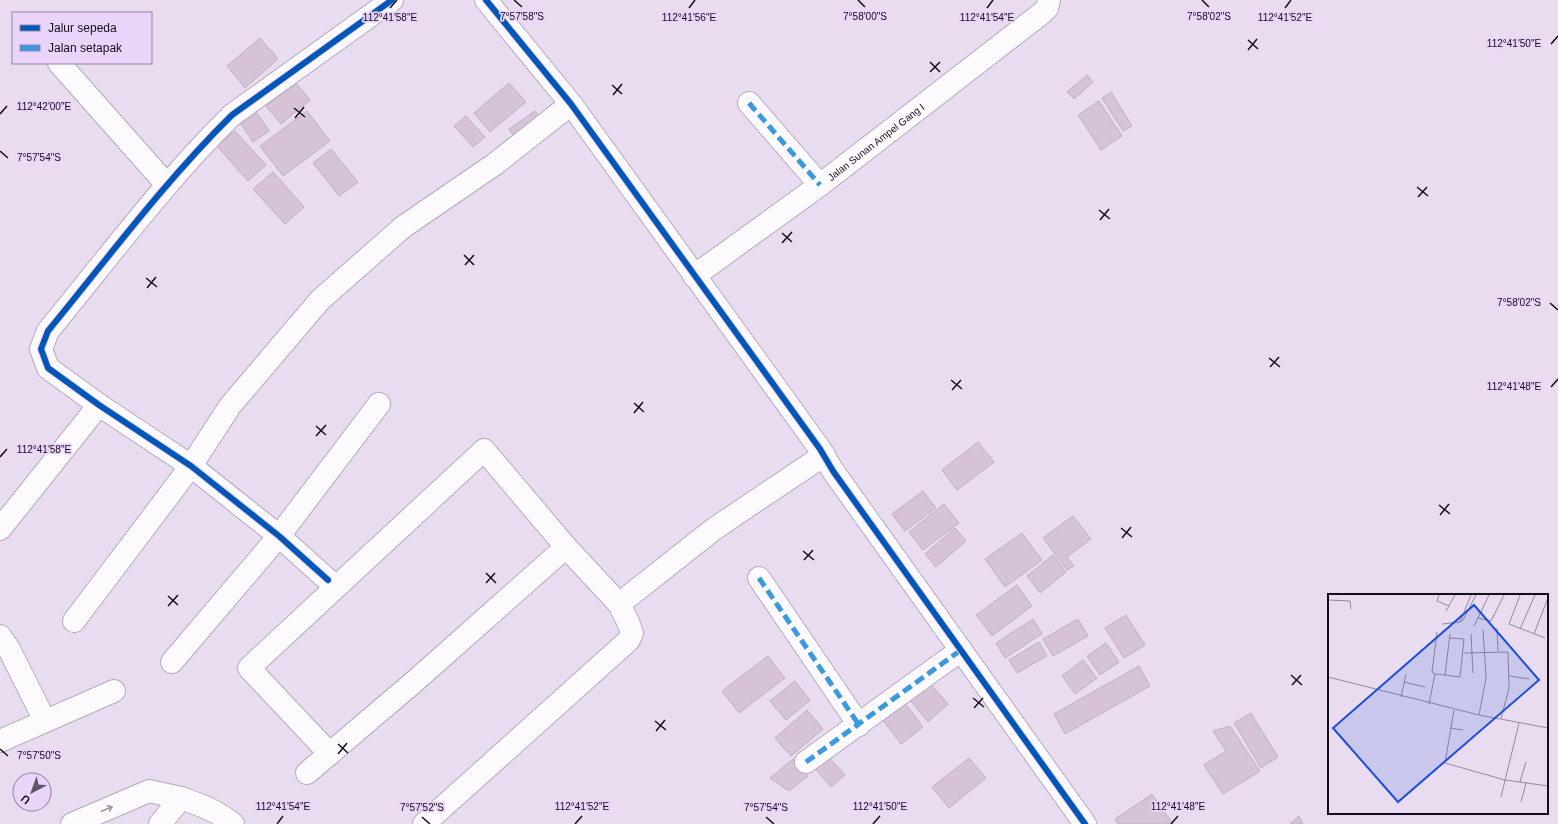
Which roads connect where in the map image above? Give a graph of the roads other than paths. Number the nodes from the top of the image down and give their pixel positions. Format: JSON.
{"nodes":[{"id":1,"x":392,"y":0,"type":"edge"},
{"id":2,"x":486,"y":0,"type":"edge"},
{"id":3,"x":1049,"y":0,"type":"edge"},
{"id":4,"x":60,"y":64,"type":"edge"},
{"id":5,"x":749,"y":103,"type":"dead end"},
{"id":6,"x":571,"y":104,"type":"junction"},
{"id":7,"x":167,"y":185,"type":"junction"},
{"id":8,"x":820,"y":185,"type":"junction"},
{"id":9,"x":694,"y":276,"type":"junction"},
{"id":10,"x":379,"y":404,"type":"dead end"},
{"id":11,"x":99,"y":405,"type":"junction"},
{"id":12,"x":824,"y":455,"type":"junction"},
{"id":13,"x":191,"y":466,"type":"junction"},
{"id":14,"x":0,"y":529,"type":"edge"},
{"id":15,"x":279,"y":536,"type":"junction"},
{"id":16,"x":566,"y":547,"type":"junction"},
{"id":17,"x":759,"y":578,"type":"dead end"},
{"id":18,"x":328,"y":580,"type":"dead end"},
{"id":19,"x":619,"y":604,"type":"junction"},
{"id":20,"x":74,"y":621,"type":"dead end"},
{"id":21,"x":0,"y":636,"type":"edge"},
{"id":22,"x":961,"y":650,"type":"junction"},
{"id":23,"x":172,"y":662,"type":"dead end"},
{"id":24,"x":114,"y":692,"type":"dead end"},
{"id":25,"x":45,"y":721,"type":"junction"},
{"id":26,"x":859,"y":725,"type":"junction"},
{"id":27,"x":0,"y":741,"type":"edge"},
{"id":28,"x":330,"y":754,"type":"junction"},
{"id":29,"x":806,"y":762,"type":"dead end"},
{"id":30,"x":307,"y":773,"type":"dead end"},
{"id":31,"x":182,"y":798,"type":"junction"},
{"id":32,"x":72,"y":824,"type":"edge"},
{"id":33,"x":160,"y":824,"type":"edge"},
{"id":34,"x":233,"y":824,"type":"edge"},
{"id":35,"x":424,"y":824,"type":"edge"},
{"id":36,"x":1084,"y":824,"type":"edge"}],
"edges":[{"from":1,"to":7,"type":"street"},
{"from":2,"to":6,"type":"street"},
{"from":3,"to":8,"type":"street","name":"Jalan Sunan Ampel Gang I"},
{"from":4,"to":7,"type":"street"},
{"from":5,"to":8,"type":"street"},
{"from":6,"to":9,"type":"street"},
{"from":6,"to":13,"type":"street"},
{"from":7,"to":11,"type":"street"},
{"from":8,"to":9,"type":"street","name":"Jalan Sunan Ampel Gang I"},
{"from":9,"to":12,"type":"street"},
{"from":10,"to":15,"type":"street"},
{"from":11,"to":13,"type":"street"},
{"from":11,"to":14,"type":"street"},
{"from":12,"to":19,"type":"street"},
{"from":12,"to":22,"type":"street"},
{"from":13,"to":15,"type":"street"},
{"from":13,"to":20,"type":"street"},
{"from":15,"to":18,"type":"street"},
{"from":15,"to":23,"type":"street"},
{"from":16,"to":19,"type":"street"},
{"from":16,"to":28,"type":"street"},
{"from":16,"to":28,"type":"street"},
{"from":17,"to":26,"type":"street"},
{"from":19,"to":35,"type":"street"},
{"from":21,"to":25,"type":"street"},
{"from":22,"to":26,"type":"street"},
{"from":22,"to":36,"type":"street"},
{"from":24,"to":25,"type":"street"},
{"from":25,"to":27,"type":"street"},
{"from":26,"to":29,"type":"street"},
{"from":28,"to":30,"type":"street"},
{"from":32,"to":31,"type":"street","one_way":true},
{"from":31,"to":33,"type":"street"},
{"from":31,"to":34,"type":"street"}]}
